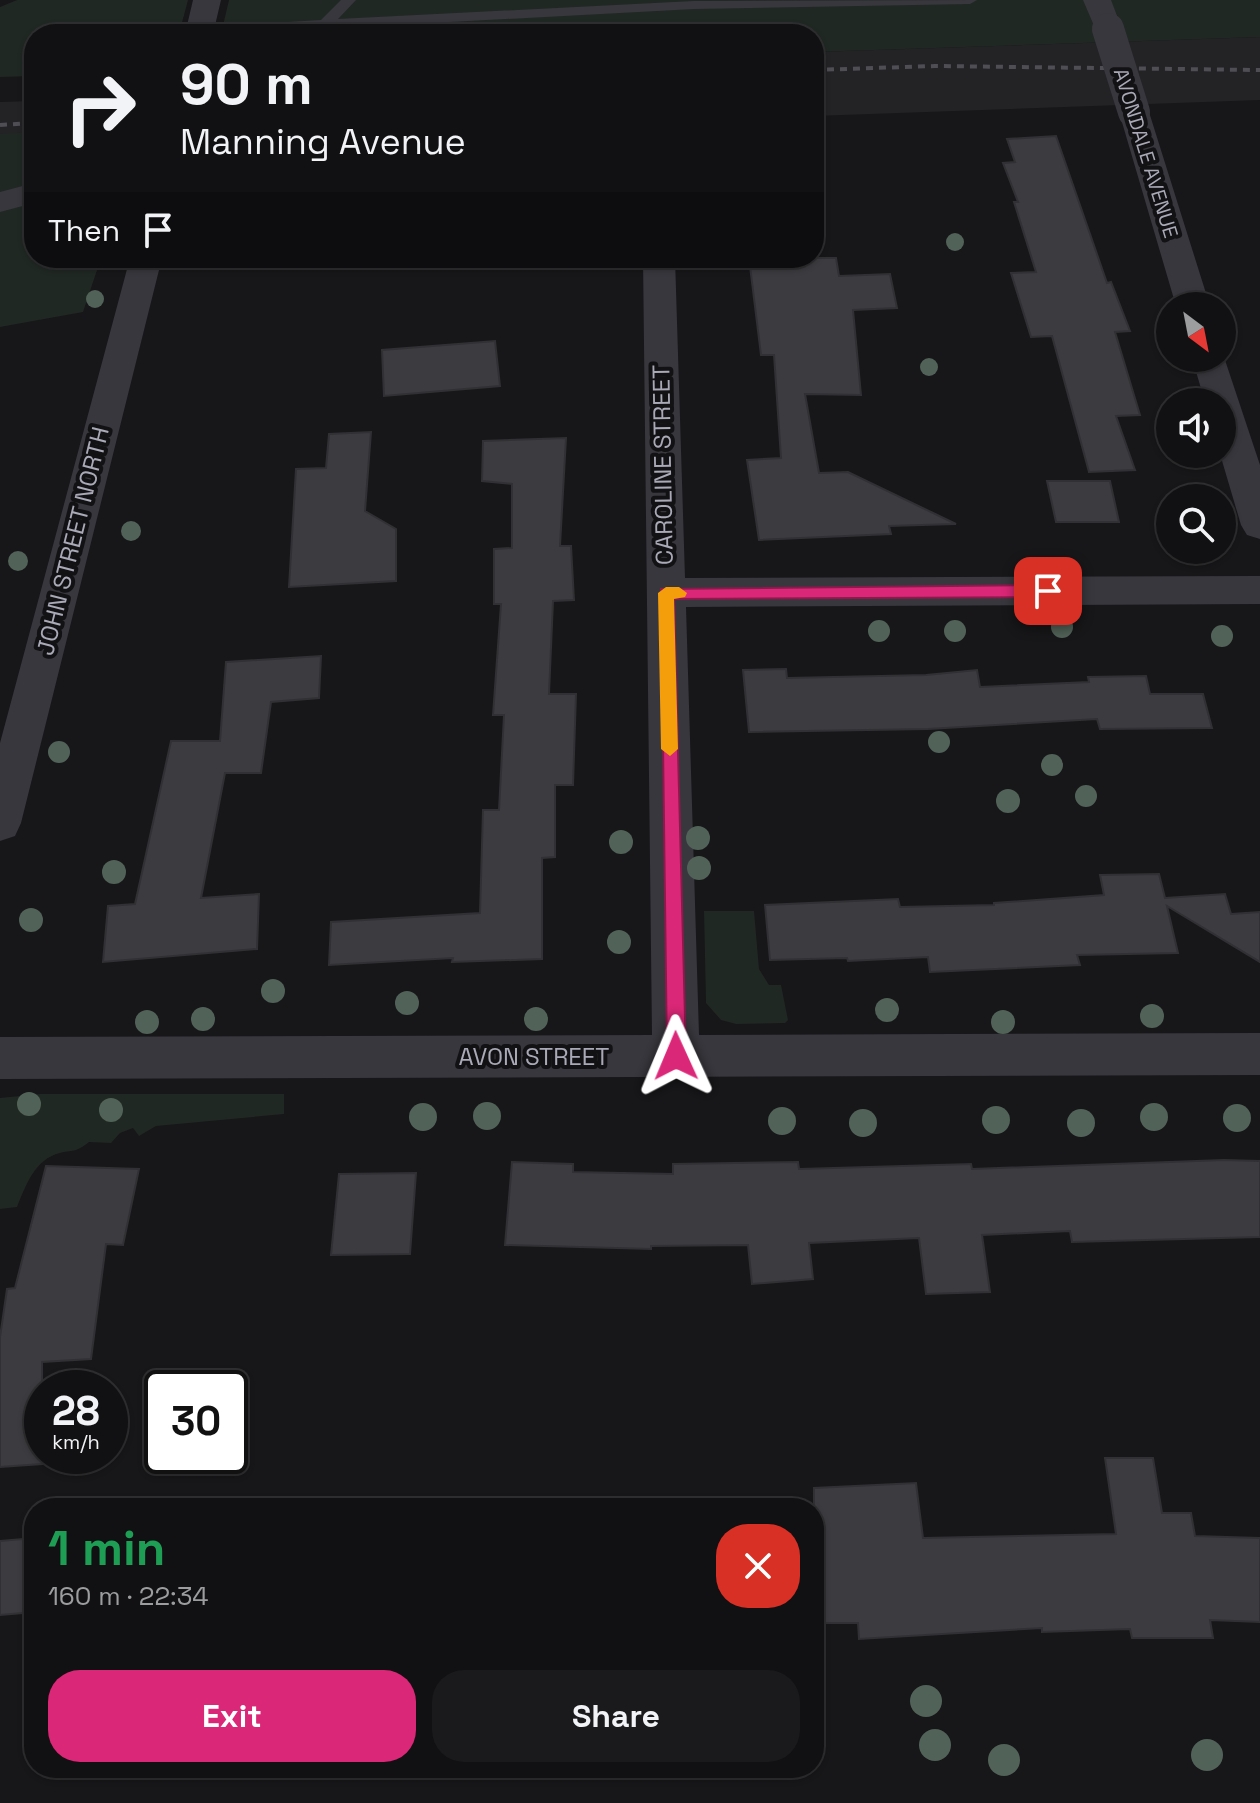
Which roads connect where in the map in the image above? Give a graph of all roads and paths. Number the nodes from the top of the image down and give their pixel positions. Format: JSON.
{"nodes":[{"id":1,"x":207,"y":0,"type":"edge"},
{"id":2,"x":349,"y":0,"type":"edge"},
{"id":3,"x":970,"y":0,"type":"edge"},
{"id":4,"x":1097,"y":0,"type":"edge"},
{"id":5,"x":202,"y":24,"type":"edge"},
{"id":6,"x":325,"y":24,"type":"edge"},
{"id":7,"x":342,"y":24,"type":"edge"},
{"id":8,"x":24,"y":196,"type":"edge"},
{"id":9,"x":0,"y":202,"type":"edge"},
{"id":10,"x":143,"y":268,"type":"edge"},
{"id":11,"x":659,"y":268,"type":"edge"},
{"id":12,"x":1189,"y":292,"type":"edge"},
{"id":13,"x":1213,"y":372,"type":"edge"},
{"id":14,"x":1260,"y":525,"type":"edge"},
{"id":15,"x":1260,"y":590,"type":"edge"},
{"id":16,"x":666,"y":593,"type":"junction"},
{"id":17,"x":0,"y":823,"type":"edge"},
{"id":18,"x":1260,"y":1054,"type":"edge"},
{"id":19,"x":676,"y":1056,"type":"junction"},
{"id":20,"x":0,"y":1058,"type":"edge"}],
"edges":[{"from":1,"to":5,"type":"street"},
{"from":2,"to":6,"type":"lane"},
{"from":3,"to":7,"type":"lane"},
{"from":4,"to":12,"type":"street","name":"AVONDALE AVENUE","bridge":true},
{"from":8,"to":9,"type":"street"},
{"from":10,"to":17,"type":"street","name":"JOHN STREET NORTH"},
{"from":11,"to":16,"type":"street","name":"CAROLINE STREET"},
{"from":13,"to":14,"type":"street"},
{"from":15,"to":16,"type":"street"},
{"from":16,"to":19,"type":"street","name":"CAROLINE STREET"},
{"from":18,"to":19,"type":"street","name":"AVON STREET"},
{"from":19,"to":20,"type":"street","name":"AVON STREET"}]}
